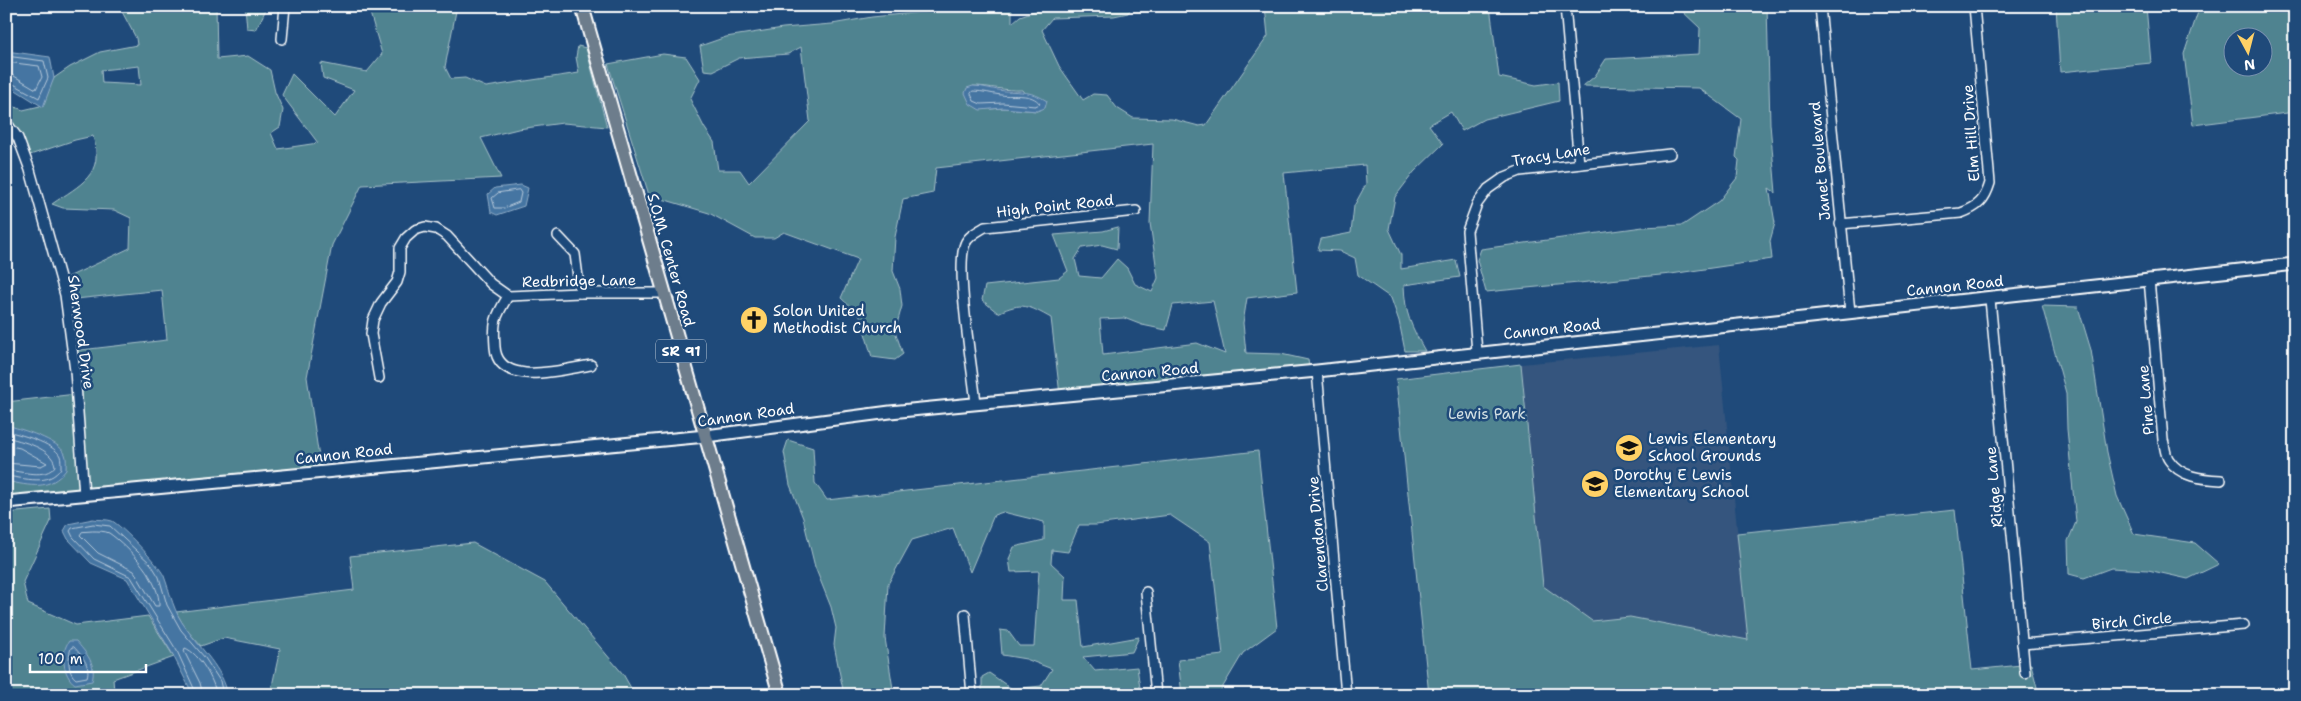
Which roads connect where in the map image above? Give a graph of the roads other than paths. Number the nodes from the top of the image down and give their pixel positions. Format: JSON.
{"nodes":[{"id":1,"x":285,"y":6,"type":"edge"},
{"id":2,"x":582,"y":6,"type":"edge"},
{"id":3,"x":1564,"y":6,"type":"edge"},
{"id":4,"x":1820,"y":6,"type":"edge"},
{"id":5,"x":1974,"y":6,"type":"edge"},
{"id":6,"x":282,"y":39,"type":"dead end"},
{"id":7,"x":6,"y":122,"type":"edge"},
{"id":8,"x":1670,"y":154,"type":"dead end"},
{"id":9,"x":1579,"y":164,"type":"junction"},
{"id":10,"x":1136,"y":211,"type":"dead end"},
{"id":11,"x":1840,"y":224,"type":"junction"},
{"id":12,"x":558,"y":236,"type":"dead end"},
{"id":13,"x":2295,"y":264,"type":"edge"},
{"id":14,"x":2149,"y":280,"type":"junction"},
{"id":15,"x":580,"y":293,"type":"junction"},
{"id":16,"x":664,"y":293,"type":"junction"},
{"id":17,"x":508,"y":296,"type":"junction"},
{"id":18,"x":1990,"y":298,"type":"junction"},
{"id":19,"x":1850,"y":312,"type":"junction"},
{"id":20,"x":1477,"y":352,"type":"junction"},
{"id":21,"x":591,"y":365,"type":"dead end"},
{"id":22,"x":1317,"y":371,"type":"junction"},
{"id":23,"x":379,"y":378,"type":"dead end"},
{"id":24,"x":976,"y":403,"type":"junction"},
{"id":25,"x":706,"y":436,"type":"junction"},
{"id":26,"x":2221,"y":480,"type":"dead end"},
{"id":27,"x":84,"y":495,"type":"junction"},
{"id":28,"x":6,"y":502,"type":"edge"},
{"id":29,"x":1146,"y":592,"type":"dead end"},
{"id":30,"x":965,"y":614,"type":"dead end"},
{"id":31,"x":2244,"y":626,"type":"dead end"},
{"id":32,"x":2022,"y":644,"type":"junction"},
{"id":33,"x":2025,"y":673,"type":"dead end"},
{"id":34,"x":780,"y":695,"type":"edge"},
{"id":35,"x":972,"y":695,"type":"edge"},
{"id":36,"x":1156,"y":695,"type":"edge"},
{"id":37,"x":1346,"y":695,"type":"edge"}],
"edges":[{"from":1,"to":6,"type":"street"},
{"from":2,"to":16,"type":"main road","name":"S.O.M. Center Road","number":"SR 91"},
{"from":3,"to":9,"type":"street"},
{"from":4,"to":11,"type":"street","name":"Janet Boulevard"},
{"from":5,"to":11,"type":"street","name":"Elm Hill Drive"},
{"from":7,"to":27,"type":"street","name":"Sherwood Drive"},
{"from":8,"to":9,"type":"street","name":"Tracy Lane"},
{"from":9,"to":20,"type":"street","name":"Tracy Lane"},
{"from":10,"to":24,"type":"street","name":"High Point Road"},
{"from":11,"to":19,"type":"street","name":"Janet Boulevard"},
{"from":12,"to":15,"type":"street"},
{"from":13,"to":14,"type":"main road","name":"Cannon Road"},
{"from":14,"to":18,"type":"main road","name":"Cannon Road"},
{"from":14,"to":26,"type":"street","name":"Pine Lane"},
{"from":15,"to":16,"type":"street","name":"Redbridge Lane"},
{"from":15,"to":17,"type":"street","name":"Redbridge Lane"},
{"from":16,"to":25,"type":"main road","name":"S.O.M. Center Road","number":"SR 91"},
{"from":17,"to":21,"type":"street"},
{"from":17,"to":23,"type":"street","name":"Redbridge Lane"},
{"from":18,"to":19,"type":"main road","name":"Cannon Road"},
{"from":18,"to":32,"type":"street","name":"Ridge Lane"},
{"from":19,"to":20,"type":"main road","name":"Cannon Road"},
{"from":20,"to":22,"type":"main road","name":"Cannon Road"},
{"from":22,"to":24,"type":"main road","name":"Cannon Road"},
{"from":22,"to":37,"type":"street","name":"Clarendon Drive"},
{"from":24,"to":25,"type":"main road","name":"Cannon Road"},
{"from":25,"to":27,"type":"main road","name":"Cannon Road"},
{"from":25,"to":34,"type":"main road","name":"S.O.M. Center Road","number":"SR 91"},
{"from":27,"to":28,"type":"main road","name":"Cannon Road"},
{"from":29,"to":36,"type":"street"},
{"from":30,"to":35,"type":"street"},
{"from":31,"to":32,"type":"street","name":"Birch Circle"},
{"from":32,"to":33,"type":"street","name":"Ridge Lane"}]}
